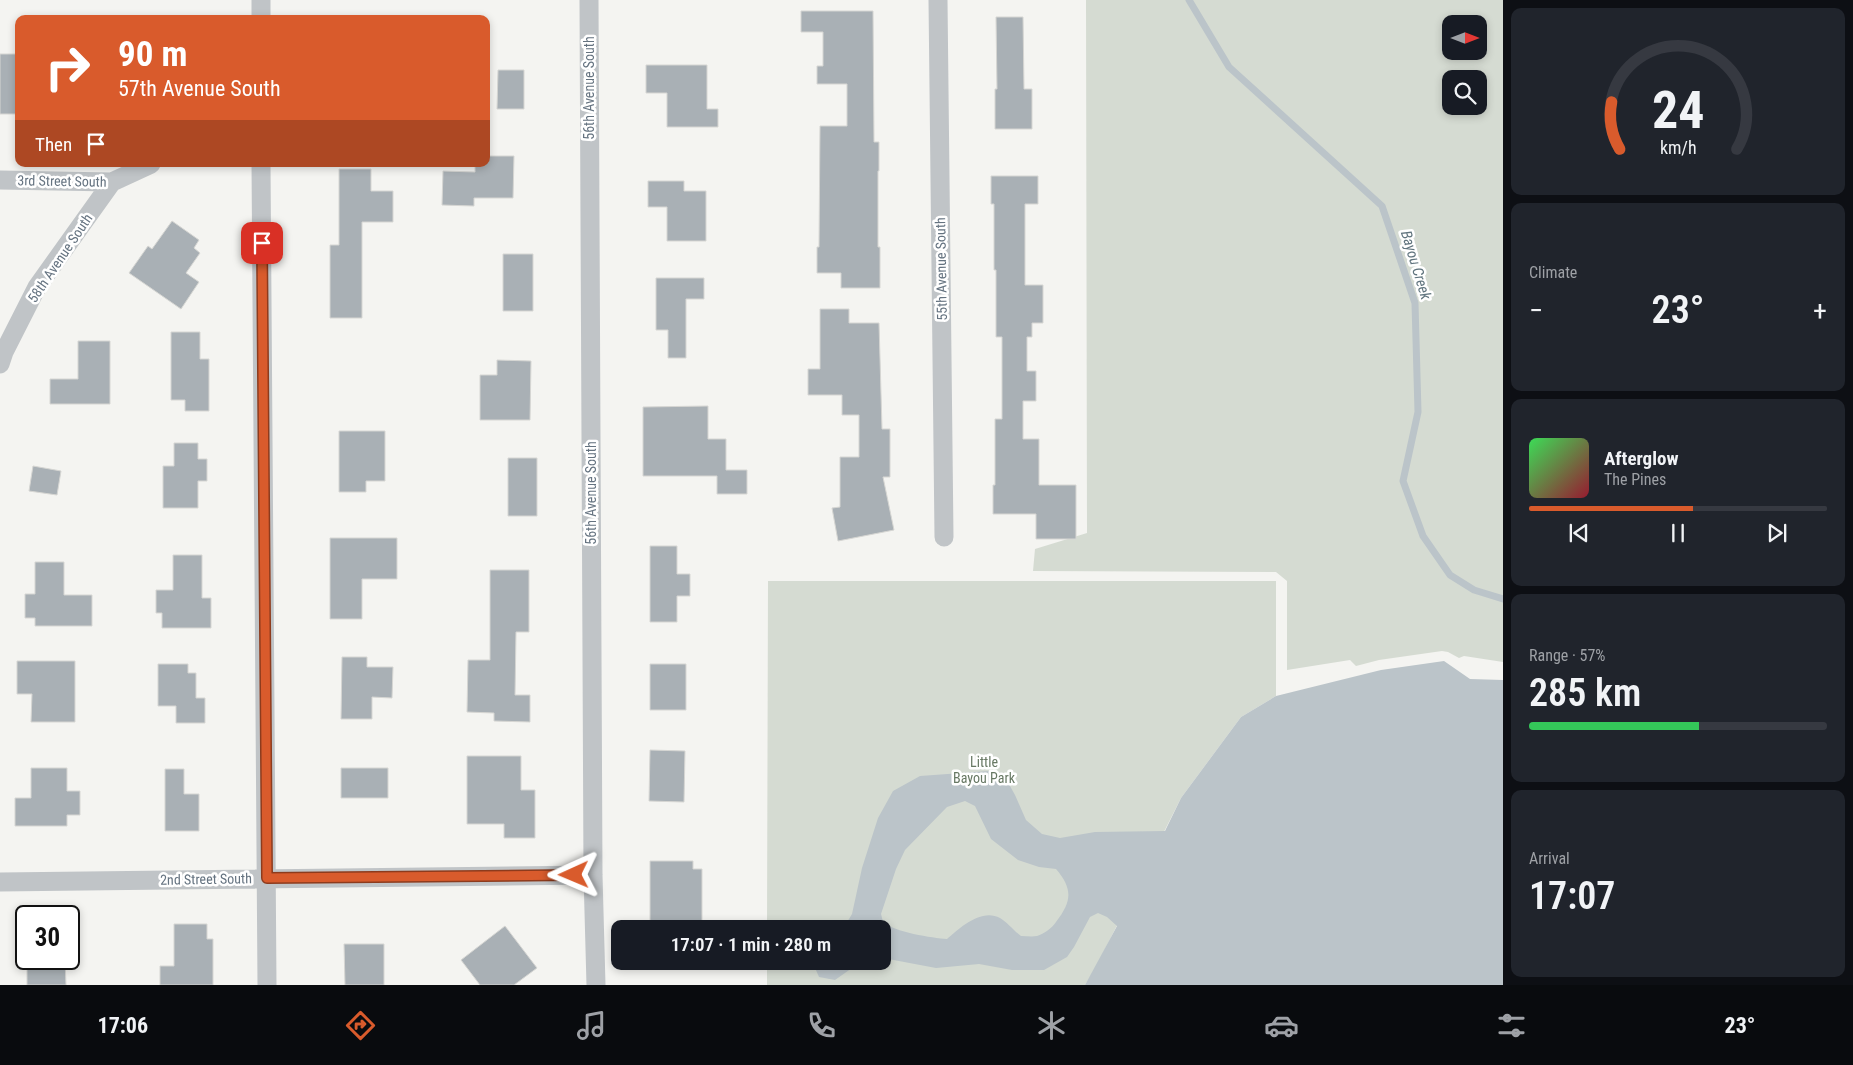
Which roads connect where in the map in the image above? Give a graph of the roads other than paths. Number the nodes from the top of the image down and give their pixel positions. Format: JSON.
{"nodes":[{"id":1,"x":261,"y":0,"type":"edge"},
{"id":2,"x":588,"y":0,"type":"edge"},
{"id":3,"x":938,"y":0,"type":"edge"},
{"id":4,"x":261,"y":15,"type":"edge"},
{"id":5,"x":144,"y":167,"type":"edge"},
{"id":6,"x":261,"y":167,"type":"edge"},
{"id":7,"x":0,"y":180,"type":"edge"},
{"id":8,"x":112,"y":182,"type":"junction"},
{"id":9,"x":0,"y":364,"type":"edge"},
{"id":10,"x":944,"y":537,"type":"dead end"},
{"id":11,"x":593,"y":875,"type":"junction"},
{"id":12,"x":267,"y":878,"type":"junction"},
{"id":13,"x":0,"y":882,"type":"edge"},
{"id":14,"x":267,"y":985,"type":"edge"},
{"id":15,"x":596,"y":985,"type":"edge"}],
"edges":[{"from":1,"to":4,"type":"street"},
{"from":2,"to":11,"type":"street","name":"56th Avenue South"},
{"from":3,"to":10,"type":"street","name":"55th Avenue South"},
{"from":5,"to":8,"type":"street","name":"3rd Street South"},
{"from":6,"to":12,"type":"street"},
{"from":7,"to":8,"type":"street","name":"3rd Street South"},
{"from":8,"to":9,"type":"street","name":"58th Avenue South"},
{"from":11,"to":12,"type":"street","name":"2nd Street South"},
{"from":11,"to":15,"type":"street","name":"56th Avenue South"},
{"from":12,"to":13,"type":"street","name":"2nd Street South"},
{"from":12,"to":14,"type":"street"}]}
